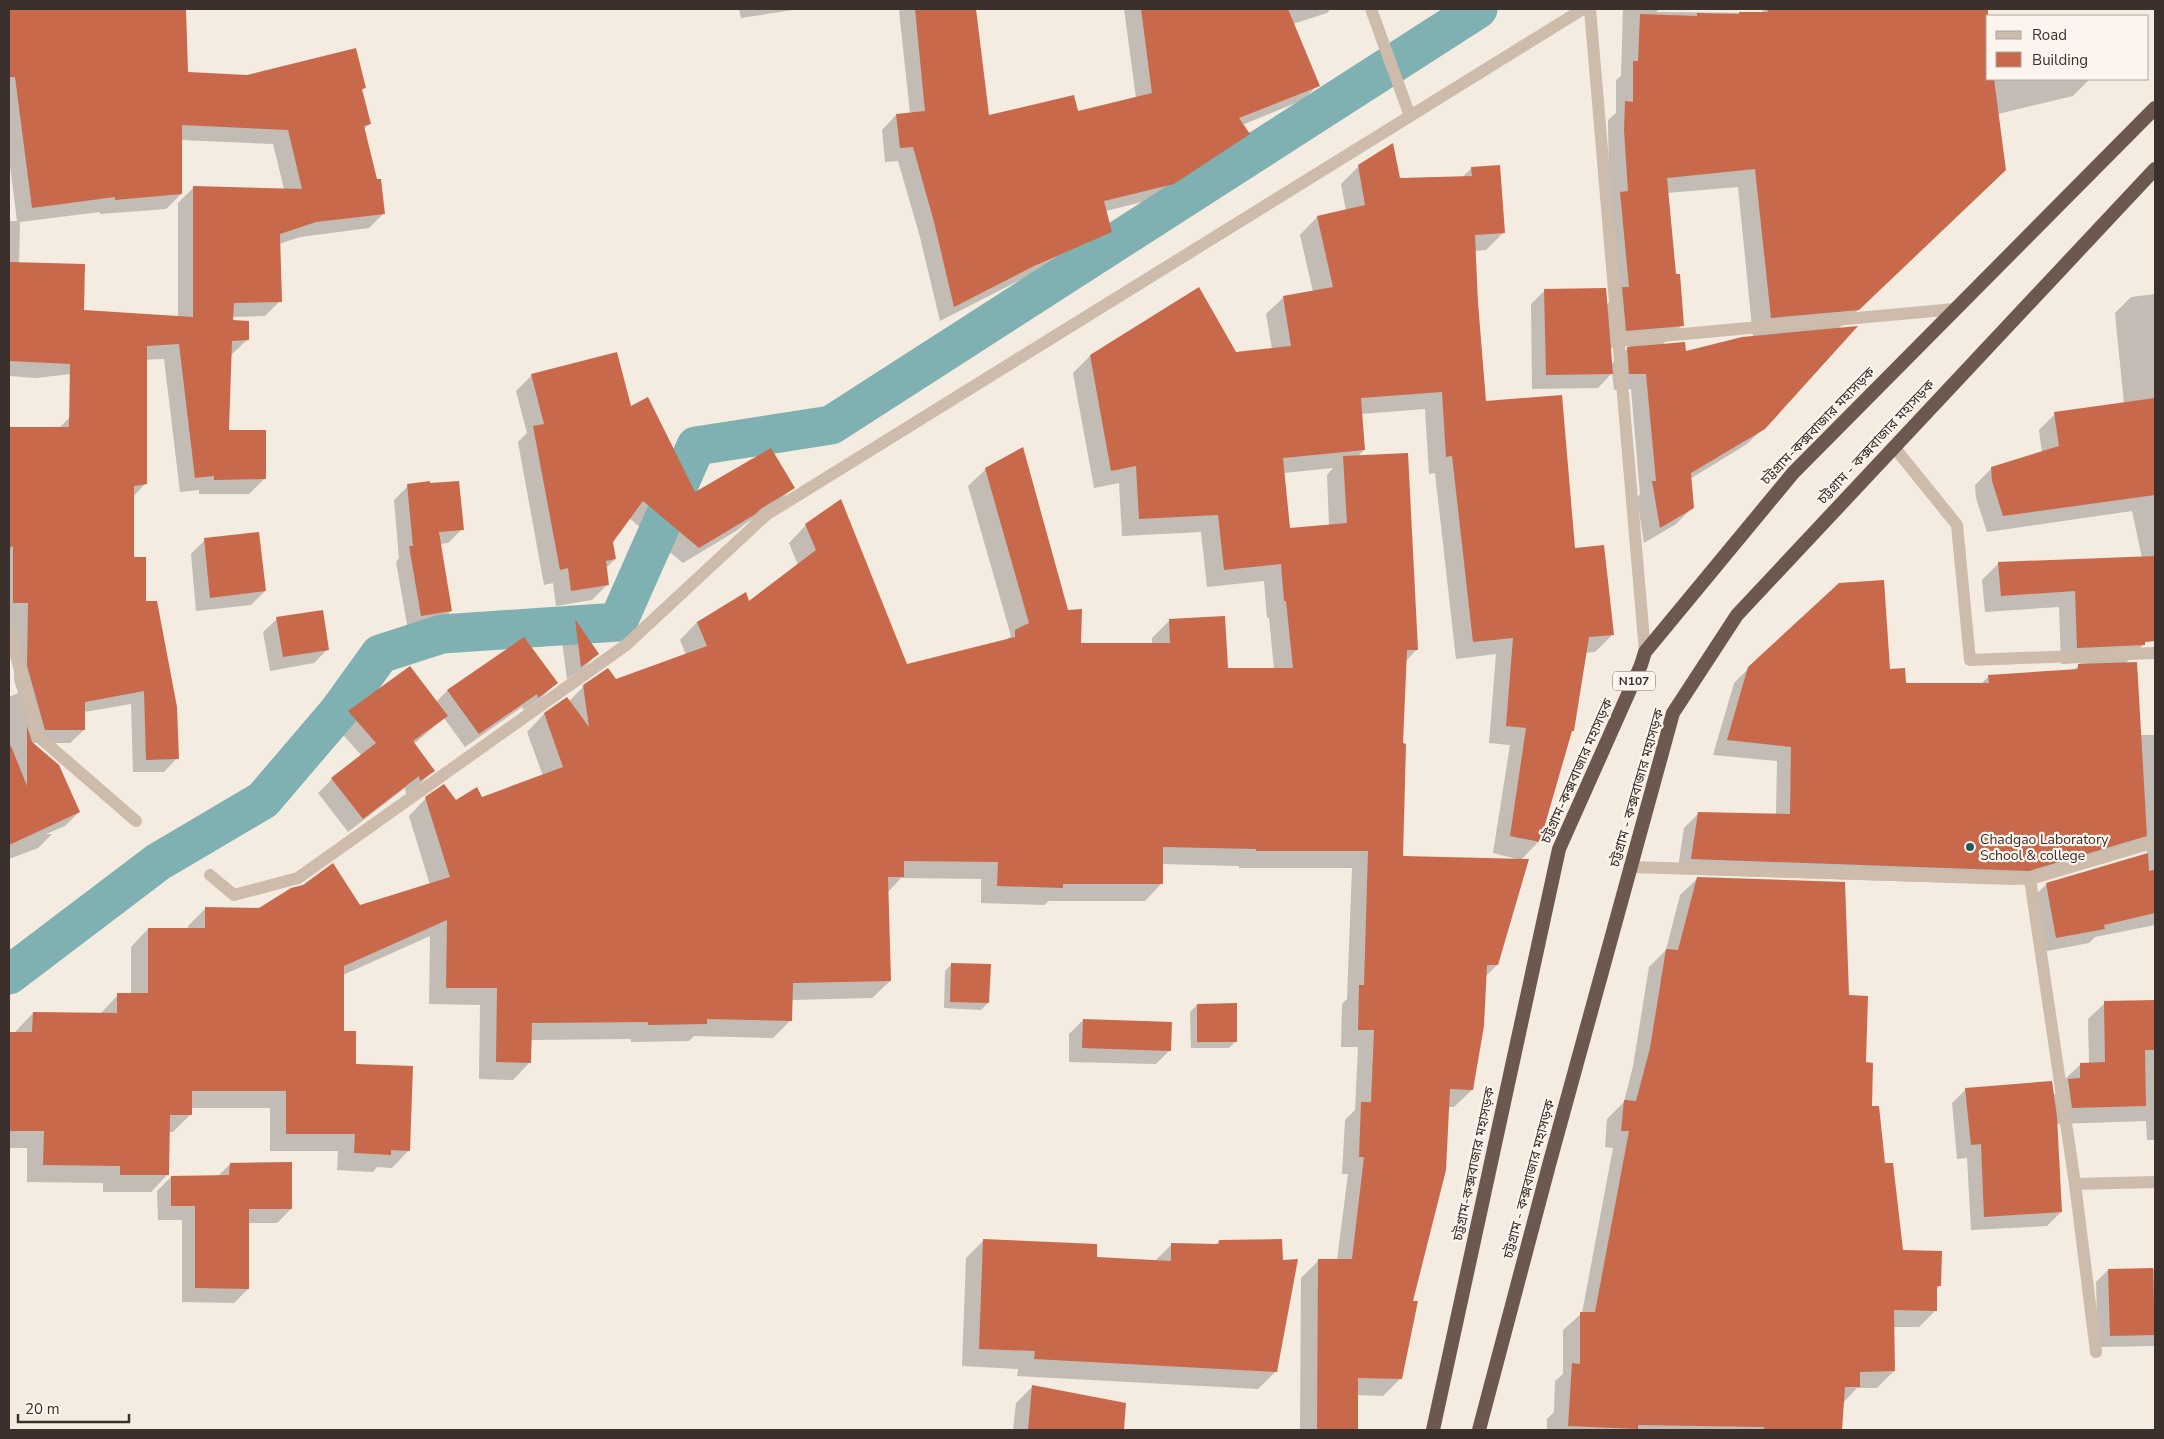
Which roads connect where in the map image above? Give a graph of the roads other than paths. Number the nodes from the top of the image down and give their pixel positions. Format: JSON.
{"nodes":[{"id":1,"x":1371,"y":9,"type":"edge"},
{"id":2,"x":1583,"y":9,"type":"edge"},
{"id":3,"x":1590,"y":9,"type":"edge"},
{"id":4,"x":2155,"y":108,"type":"edge"},
{"id":5,"x":1410,"y":116,"type":"junction"},
{"id":6,"x":2155,"y":169,"type":"edge"},
{"id":7,"x":1955,"y":309,"type":"junction"},
{"id":8,"x":1619,"y":340,"type":"junction"},
{"id":9,"x":1894,"y":447,"type":"junction"},
{"id":10,"x":9,"y":630,"type":"edge"},
{"id":11,"x":1645,"y":652,"type":"junction"},
{"id":12,"x":2155,"y":653,"type":"edge"},
{"id":13,"x":136,"y":821,"type":"dead end"},
{"id":14,"x":2155,"y":842,"type":"edge"},
{"id":15,"x":1631,"y":867,"type":"junction"},
{"id":16,"x":210,"y":875,"type":"dead end"},
{"id":17,"x":2030,"y":879,"type":"junction"},
{"id":18,"x":2155,"y":1182,"type":"edge"},
{"id":19,"x":2075,"y":1184,"type":"junction"},
{"id":20,"x":2096,"y":1352,"type":"dead end"},
{"id":21,"x":1432,"y":1430,"type":"edge"},
{"id":22,"x":1479,"y":1430,"type":"edge"}],
"edges":[{"from":1,"to":5,"type":"street"},
{"from":2,"to":5,"type":"street"},
{"from":3,"to":8,"type":"street"},
{"from":4,"to":7,"type":"highway","name":"চট্টগ্রাম-কক্সবাজার মহাসড়ক","number":"N107"},
{"from":5,"to":16,"type":"street"},
{"from":6,"to":9,"type":"highway","name":"চট্টগ্রাম - কক্সবাজার মহাসড়ক"},
{"from":7,"to":8,"type":"street"},
{"from":7,"to":11,"type":"highway","name":"চট্টগ্রাম-কক্সবাজার মহাসড়ক","number":"N107"},
{"from":8,"to":11,"type":"street"},
{"from":9,"to":12,"type":"street"},
{"from":9,"to":15,"type":"highway","name":"চট্টগ্রাম - কক্সবাজার মহাসড়ক"},
{"from":10,"to":13,"type":"street"},
{"from":11,"to":21,"type":"highway","name":"চট্টগ্রাম-কক্সবাজার মহাসড়ক","number":"N107"},
{"from":14,"to":17,"type":"street"},
{"from":15,"to":17,"type":"street"},
{"from":15,"to":22,"type":"highway","name":"চট্টগ্রাম - কক্সবাজার মহাসড়ক"},
{"from":17,"to":19,"type":"street"},
{"from":18,"to":19,"type":"street"},
{"from":19,"to":20,"type":"street"}]}
